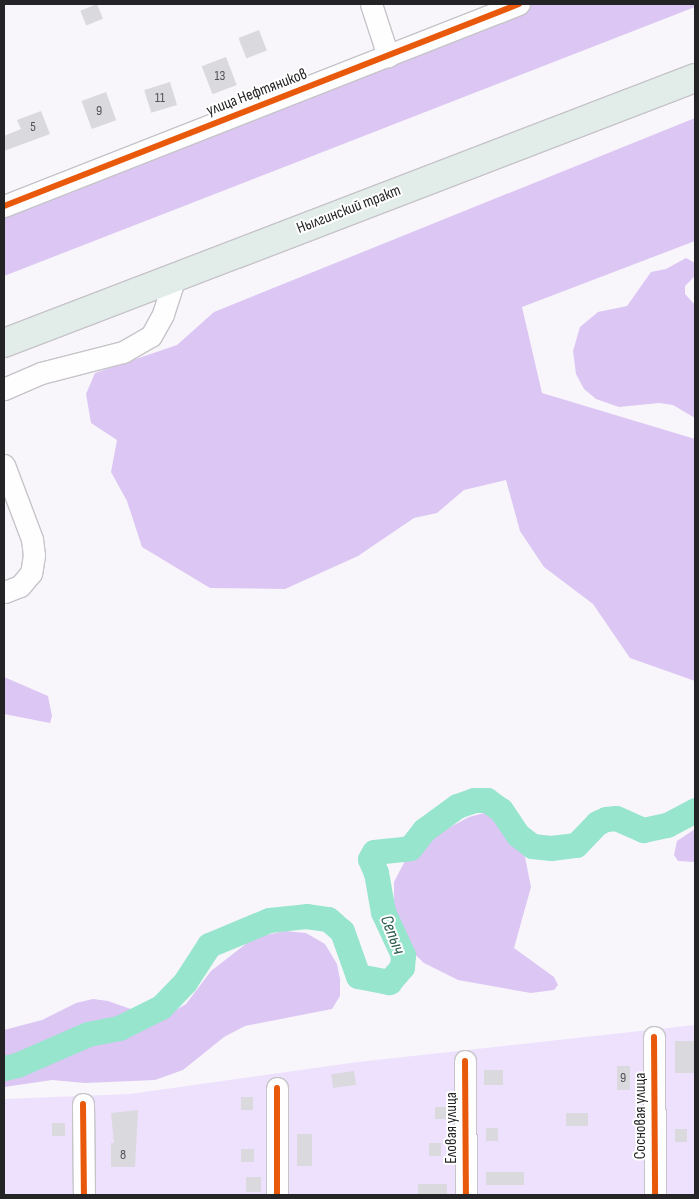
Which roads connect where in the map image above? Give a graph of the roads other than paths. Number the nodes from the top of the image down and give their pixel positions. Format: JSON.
{"nodes":[{"id":1,"x":372,"y":4,"type":"edge"},
{"id":2,"x":519,"y":4,"type":"edge"},
{"id":3,"x":388,"y":56,"type":"junction"},
{"id":4,"x":695,"y":78,"type":"edge"},
{"id":5,"x":4,"y":206,"type":"edge"},
{"id":6,"x":175,"y":277,"type":"junction"},
{"id":7,"x":4,"y":342,"type":"edge"},
{"id":8,"x":4,"y":389,"type":"edge"},
{"id":9,"x":4,"y":465,"type":"edge"},
{"id":10,"x":4,"y":592,"type":"edge"},
{"id":11,"x":654,"y":1038,"type":"dead end"},
{"id":12,"x":465,"y":1061,"type":"dead end"},
{"id":13,"x":277,"y":1088,"type":"dead end"},
{"id":14,"x":83,"y":1104,"type":"dead end"},
{"id":15,"x":84,"y":1195,"type":"edge"},
{"id":16,"x":277,"y":1195,"type":"edge"},
{"id":17,"x":466,"y":1195,"type":"edge"},
{"id":18,"x":655,"y":1195,"type":"edge"}],
"edges":[{"from":1,"to":3,"type":"street"},
{"from":2,"to":3,"type":"street","name":"улица Нефтяников"},
{"from":3,"to":5,"type":"street","name":"улица Нефтяников"},
{"from":4,"to":6,"type":"main road","name":"Нылгинский тракт"},
{"from":6,"to":7,"type":"main road","name":"Нылгинский тракт"},
{"from":6,"to":8,"type":"street"},
{"from":9,"to":10,"type":"street"},
{"from":11,"to":18,"type":"street","name":"Сосновая улица"},
{"from":12,"to":17,"type":"street","name":"Еловая улица"},
{"from":13,"to":16,"type":"street"},
{"from":14,"to":15,"type":"street"}]}
